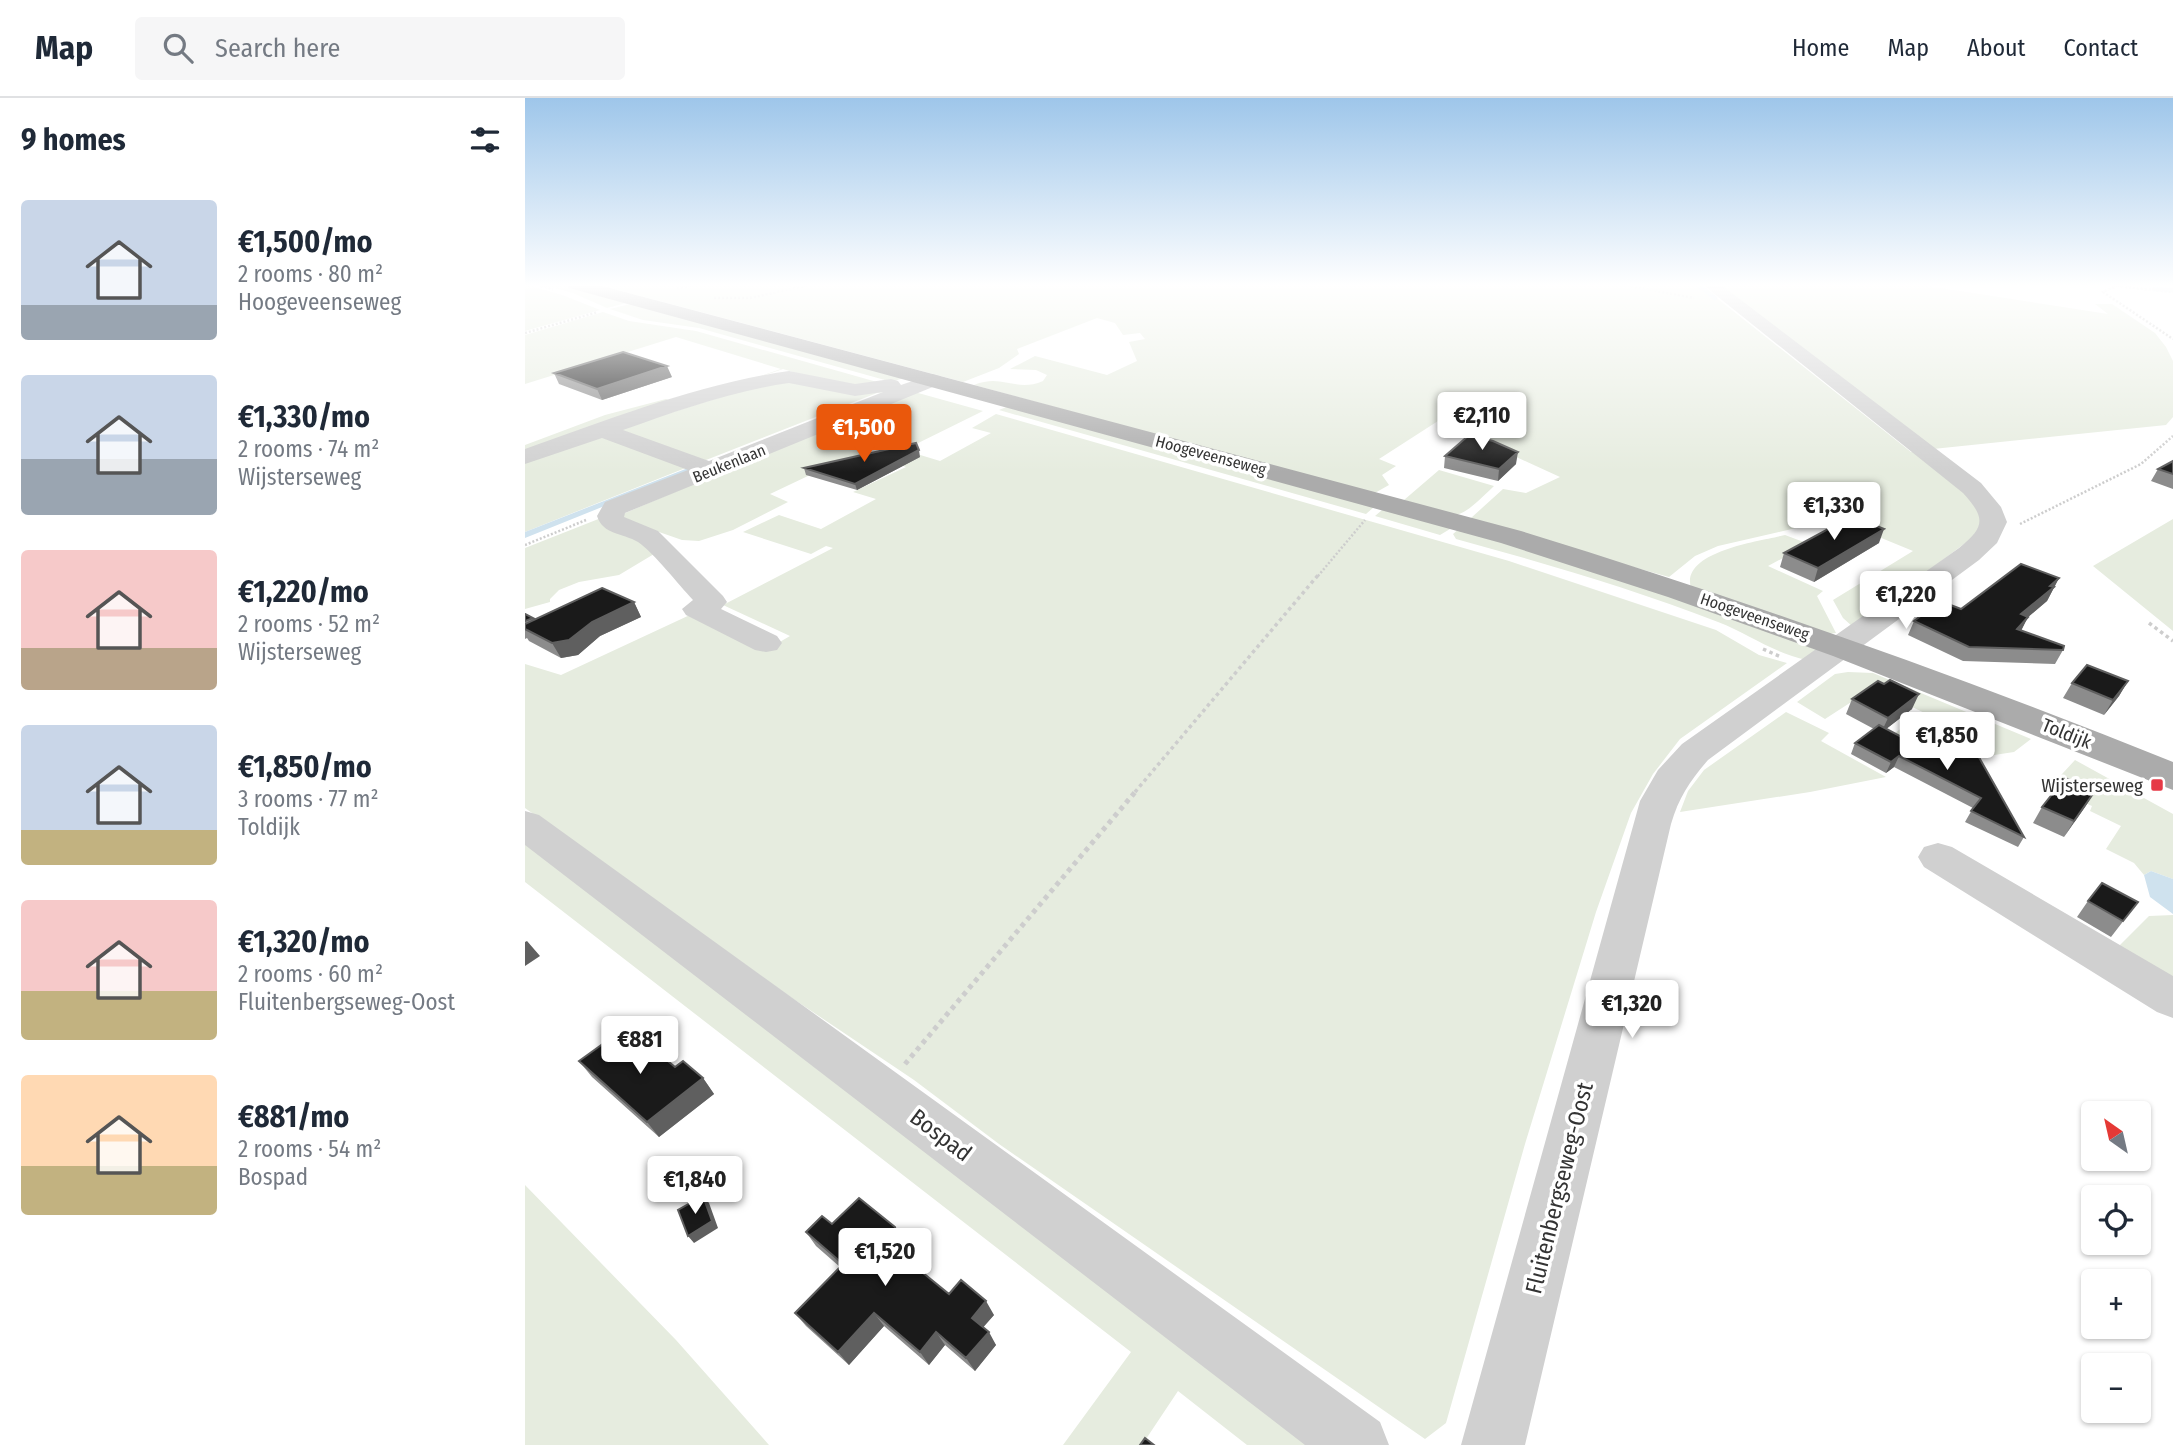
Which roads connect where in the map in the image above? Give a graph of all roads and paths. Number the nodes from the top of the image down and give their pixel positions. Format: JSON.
{"nodes":[{"id":1,"x":809,"y":347,"type":"edge"},
{"id":2,"x":1790,"y":347,"type":"edge"},
{"id":3,"x":928,"y":379,"type":"junction"},
{"id":4,"x":602,"y":430,"type":"junction"},
{"id":5,"x":2173,"y":436,"type":"edge"},
{"id":6,"x":525,"y":457,"type":"edge"},
{"id":7,"x":711,"y":470,"type":"junction"},
{"id":8,"x":1384,"y":502,"type":"junction"},
{"id":9,"x":614,"y":508,"type":"junction"},
{"id":10,"x":1993,"y":521,"type":"junction"},
{"id":11,"x":525,"y":545,"type":"edge"},
{"id":12,"x":2149,"y":622,"type":"dead end"},
{"id":13,"x":2173,"y":641,"type":"edge"},
{"id":14,"x":766,"y":643,"type":"dead end"},
{"id":15,"x":1842,"y":646,"type":"junction"},
{"id":16,"x":2173,"y":777,"type":"edge"},
{"id":17,"x":525,"y":825,"type":"edge"},
{"id":18,"x":1938,"y":857,"type":"dead end"},
{"id":19,"x":2173,"y":999,"type":"edge"},
{"id":20,"x":882,"y":1091,"type":"junction"},
{"id":21,"x":1357,"y":1445,"type":"edge"},
{"id":22,"x":1493,"y":1445,"type":"edge"}],
"edges":[{"from":1,"to":3,"type":"main road","name":"Hoogeveenseweg"},
{"from":2,"to":10,"type":"street"},
{"from":3,"to":4,"type":"street"},
{"from":3,"to":7,"type":"street","name":"Beukenlaan"},
{"from":3,"to":8,"type":"main road","name":"Hoogeveenseweg"},
{"from":4,"to":6,"type":"street"},
{"from":4,"to":7,"type":"street"},
{"from":5,"to":10,"type":"path"},
{"from":7,"to":9,"type":"street","name":"Beukenlaan"},
{"from":8,"to":15,"type":"main road","name":"Hoogeveenseweg"},
{"from":8,"to":20,"type":"path"},
{"from":9,"to":11,"type":"path"},
{"from":9,"to":14,"type":"street"},
{"from":10,"to":15,"type":"street"},
{"from":12,"to":13,"type":"path"},
{"from":15,"to":16,"type":"main road","name":"Toldijk"},
{"from":15,"to":22,"type":"street","name":"Fluitenbergseweg-Oost"},
{"from":17,"to":20,"type":"street","name":"Bospad"},
{"from":18,"to":19,"type":"street"},
{"from":20,"to":21,"type":"street","name":"Bospad"}]}
